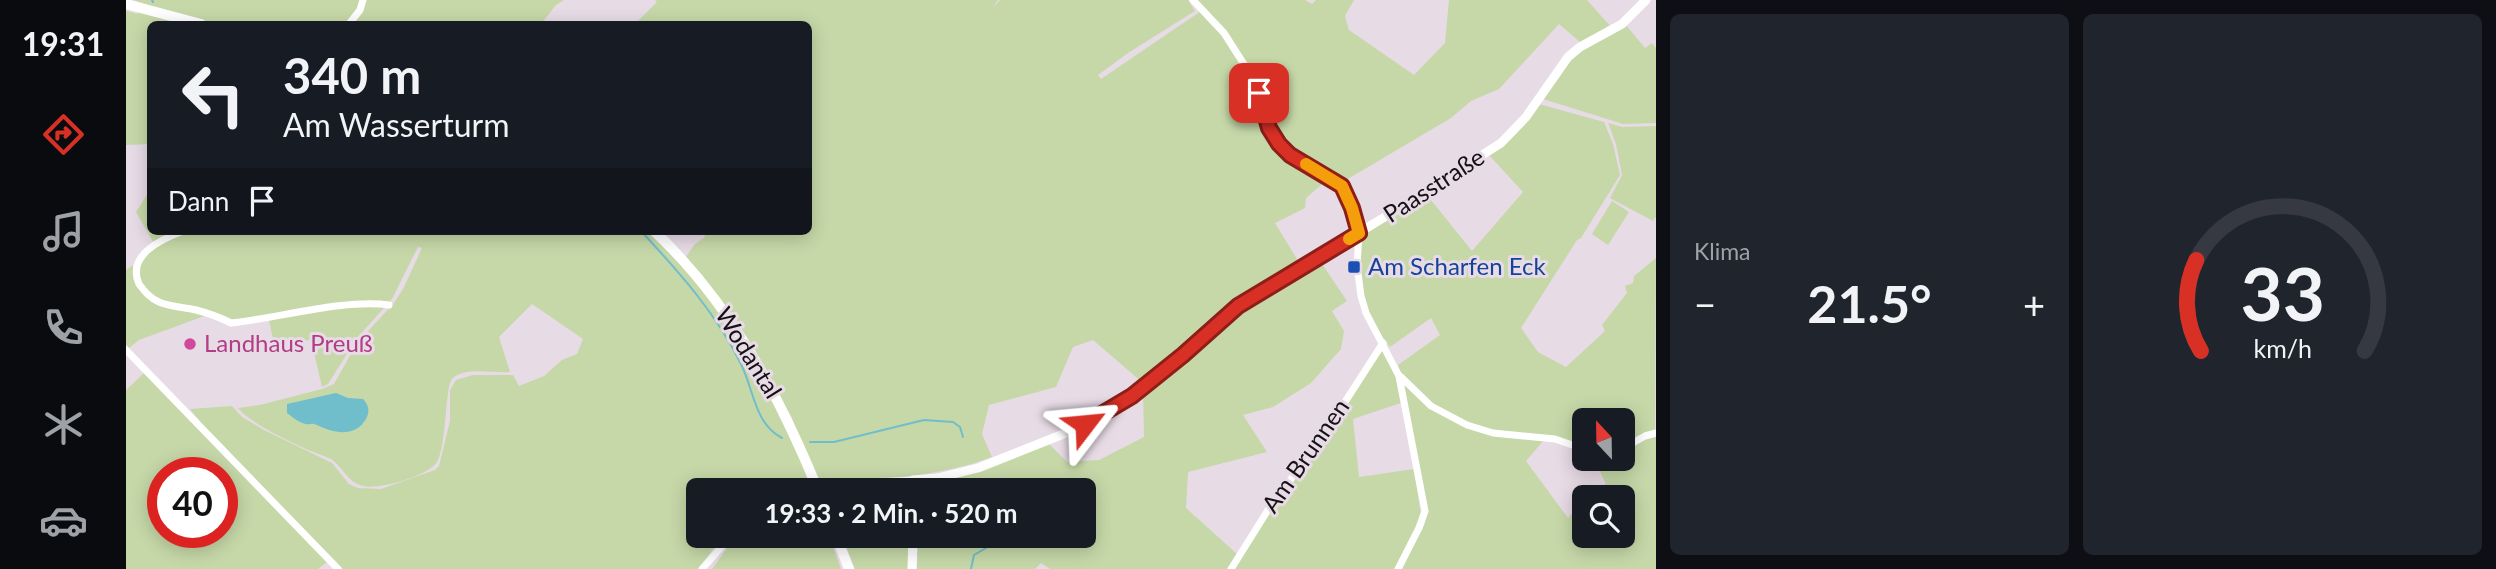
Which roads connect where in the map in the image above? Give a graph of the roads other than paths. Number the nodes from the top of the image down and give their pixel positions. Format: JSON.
{"nodes":[{"id":1,"x":363,"y":0,"type":"edge"},
{"id":2,"x":1193,"y":0,"type":"edge"},
{"id":3,"x":1646,"y":0,"type":"edge"},
{"id":4,"x":126,"y":4,"type":"edge"},
{"id":5,"x":190,"y":21,"type":"edge"},
{"id":6,"x":351,"y":21,"type":"edge"},
{"id":7,"x":1359,"y":233,"type":"junction"},
{"id":8,"x":173,"y":235,"type":"edge"},
{"id":9,"x":658,"y":235,"type":"edge"},
{"id":10,"x":389,"y":305,"type":"dead end"},
{"id":11,"x":1383,"y":344,"type":"junction"},
{"id":12,"x":126,"y":350,"type":"edge"},
{"id":13,"x":1399,"y":376,"type":"junction"},
{"id":14,"x":1656,"y":433,"type":"edge"},
{"id":15,"x":1635,"y":442,"type":"edge"},
{"id":16,"x":1572,"y":445,"type":"edge"},
{"id":17,"x":811,"y":478,"type":"edge"},
{"id":18,"x":940,"y":478,"type":"edge"},
{"id":19,"x":720,"y":548,"type":"edge"},
{"id":20,"x":841,"y":548,"type":"edge"},
{"id":21,"x":913,"y":548,"type":"edge"},
{"id":22,"x":338,"y":569,"type":"edge"},
{"id":23,"x":702,"y":569,"type":"edge"},
{"id":24,"x":849,"y":569,"type":"edge"},
{"id":25,"x":912,"y":569,"type":"edge"},
{"id":26,"x":1231,"y":569,"type":"edge"},
{"id":27,"x":1398,"y":569,"type":"edge"}],
"edges":[{"from":1,"to":6,"type":"street"},
{"from":2,"to":7,"type":"street"},
{"from":3,"to":7,"type":"street","name":"Paasstraße"},
{"from":4,"to":5,"type":"main road"},
{"from":7,"to":11,"type":"street"},
{"from":7,"to":18,"type":"street","name":"Paasstraße"},
{"from":8,"to":10,"type":"street"},
{"from":9,"to":17,"type":"main road","name":"Wodantal"},
{"from":11,"to":13,"type":"street"},
{"from":11,"to":26,"type":"street","name":"Am Brunnen"},
{"from":12,"to":22,"type":"street"},
{"from":13,"to":16,"type":"street"},
{"from":13,"to":27,"type":"street"},
{"from":14,"to":15,"type":"street"},
{"from":19,"to":23,"type":"street"},
{"from":20,"to":24,"type":"main road"},
{"from":21,"to":25,"type":"street"}]}
